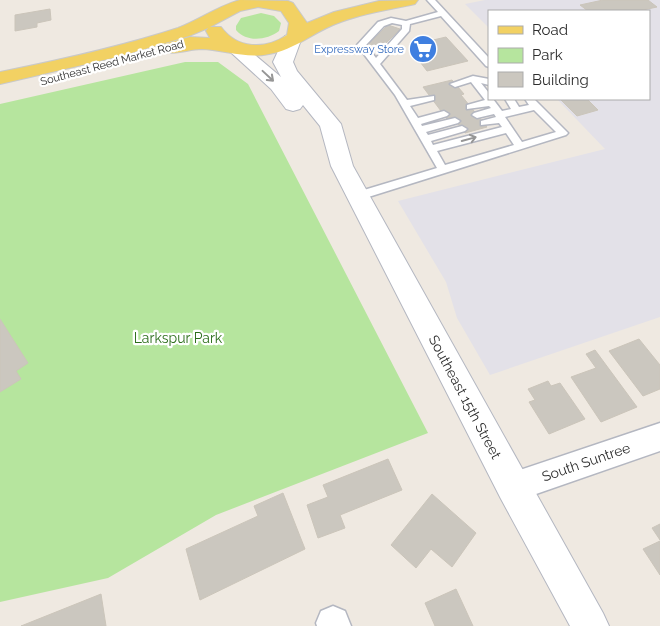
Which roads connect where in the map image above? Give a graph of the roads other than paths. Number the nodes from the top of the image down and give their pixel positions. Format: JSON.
{"nodes":[{"id":1,"x":360,"y":0,"type":"edge"},
{"id":2,"x":409,"y":0,"type":"edge"},
{"id":3,"x":431,"y":0,"type":"edge"},
{"id":4,"x":281,"y":4,"type":"edge"},
{"id":5,"x":230,"y":8,"type":"edge"},
{"id":6,"x":443,"y":14,"type":"junction"},
{"id":7,"x":406,"y":23,"type":"junction"},
{"id":8,"x":294,"y":39,"type":"junction"},
{"id":9,"x":230,"y":46,"type":"junction"},
{"id":10,"x":488,"y":63,"type":"edge"},
{"id":11,"x":375,"y":64,"type":"junction"},
{"id":12,"x":0,"y":78,"type":"edge"},
{"id":13,"x":488,"y":82,"type":"edge"},
{"id":14,"x":475,"y":83,"type":"junction"},
{"id":15,"x":458,"y":87,"type":"dead end"},
{"id":16,"x":0,"y":90,"type":"edge"},
{"id":17,"x":428,"y":94,"type":"dead end"},
{"id":18,"x":488,"y":100,"type":"edge"},
{"id":19,"x":488,"y":100,"type":"edge"},
{"id":20,"x":510,"y":100,"type":"edge"},
{"id":21,"x":402,"y":101,"type":"junction"},
{"id":22,"x":532,"y":102,"type":"edge"},
{"id":23,"x":470,"y":107,"type":"dead end"},
{"id":24,"x":517,"y":110,"type":"junction"},
{"id":25,"x":497,"y":111,"type":"junction"},
{"id":26,"x":444,"y":114,"type":"dead end"},
{"id":27,"x":480,"y":119,"type":"dead end"},
{"id":28,"x":459,"y":125,"type":"dead end"},
{"id":29,"x":508,"y":129,"type":"junction"},
{"id":30,"x":420,"y":131,"type":"junction"},
{"id":31,"x":520,"y":146,"type":"junction"},
{"id":32,"x":430,"y":149,"type":"junction"},
{"id":33,"x":342,"y":166,"type":"junction"},
{"id":34,"x":443,"y":170,"type":"junction"},
{"id":35,"x":358,"y":196,"type":"junction"},
{"id":36,"x":659,"y":440,"type":"edge"},
{"id":37,"x":513,"y":487,"type":"junction"},
{"id":38,"x":590,"y":626,"type":"edge"}],
"edges":[{"from":1,"to":4,"type":"main road","name":"Southeast Reed Market Road"},
{"from":2,"to":8,"type":"main road","name":"Southeast Reed Market Road"},
{"from":3,"to":6,"type":"lane"},
{"from":4,"to":5,"type":"main road","name":"Southeast Reed Market Road"},
{"from":4,"to":8,"type":"main road"},
{"from":5,"to":9,"type":"main road","name":"Southeast 15th Street"},
{"from":5,"to":12,"type":"main road","name":"Southeast Reed Market Road"},
{"from":6,"to":7,"type":"lane"},
{"from":6,"to":10,"type":"lane"},
{"from":7,"to":11,"type":"lane"},
{"from":7,"to":11,"type":"lane"},
{"from":8,"to":9,"type":"main road","name":"Southeast Reed Market Road"},
{"from":8,"to":33,"type":"main road","name":"Southeast 15th Street"},
{"from":9,"to":16,"type":"main road","name":"Southeast Reed Market Road"},
{"from":9,"to":33,"type":"main road","name":"Southeast 15th Street","one_way":true},
{"from":11,"to":21,"type":"lane"},
{"from":13,"to":14,"type":"lane"},
{"from":14,"to":15,"type":"lane"},
{"from":14,"to":19,"type":"lane"},
{"from":17,"to":21,"type":"lane"},
{"from":18,"to":25,"type":"lane"},
{"from":20,"to":24,"type":"lane"},
{"from":21,"to":30,"type":"lane"},
{"from":22,"to":24,"type":"lane"},
{"from":22,"to":31,"type":"lane"},
{"from":23,"to":25,"type":"lane"},
{"from":24,"to":25,"type":"lane"},
{"from":25,"to":27,"type":"lane"},
{"from":25,"to":29,"type":"lane"},
{"from":26,"to":30,"type":"lane"},
{"from":28,"to":30,"type":"lane"},
{"from":29,"to":31,"type":"lane"},
{"from":32,"to":29,"type":"lane","one_way":true},
{"from":30,"to":32,"type":"lane"},
{"from":31,"to":34,"type":"lane"},
{"from":32,"to":34,"type":"lane"},
{"from":33,"to":35,"type":"main road","name":"Southeast 15th Street"},
{"from":34,"to":35,"type":"lane"},
{"from":35,"to":37,"type":"main road","name":"Southeast 15th Street"},
{"from":36,"to":37,"type":"street","name":"South Suntree"},
{"from":37,"to":38,"type":"main road","name":"Southeast 15th Street"}]}
